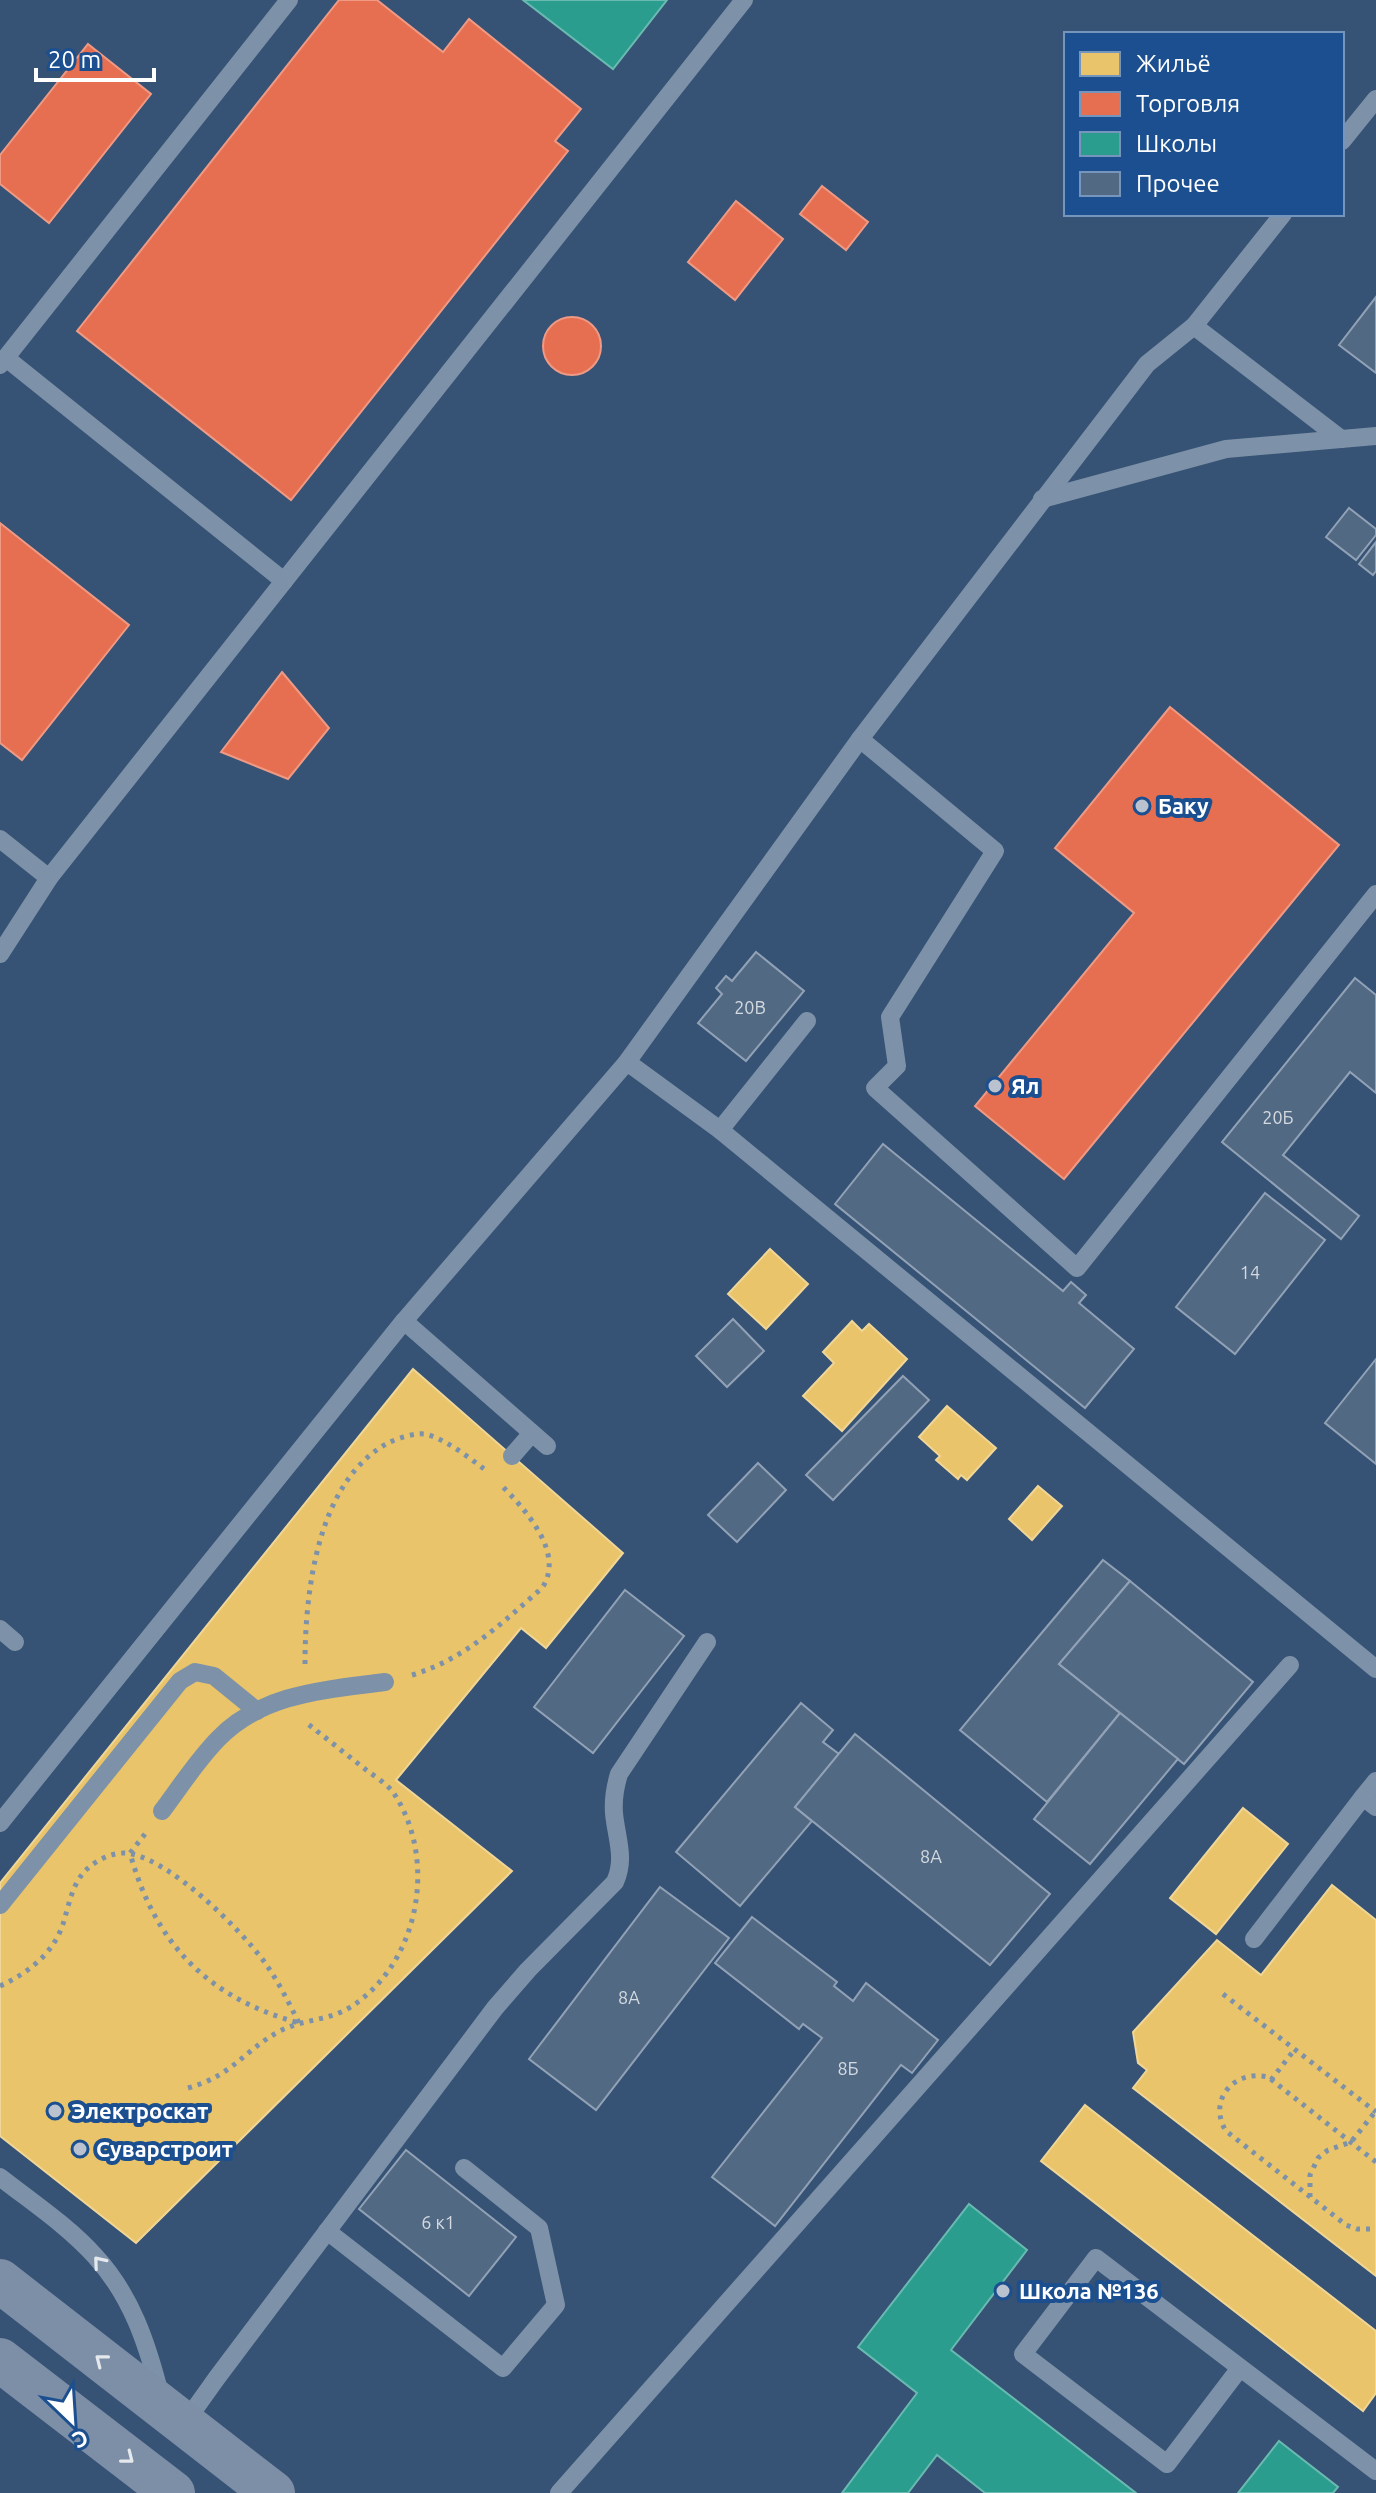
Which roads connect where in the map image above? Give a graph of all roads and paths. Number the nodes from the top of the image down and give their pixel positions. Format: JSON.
{"nodes":[{"id":1,"x":289,"y":0,"type":"edge"},
{"id":2,"x":744,"y":0,"type":"edge"},
{"id":3,"x":1376,"y":99,"type":"edge"},
{"id":4,"x":1344,"y":139,"type":"edge"},
{"id":5,"x":1281,"y":216,"type":"edge"},
{"id":6,"x":1194,"y":326,"type":"junction"},
{"id":7,"x":3,"y":362,"type":"edge"},
{"id":8,"x":1376,"y":436,"type":"edge"},
{"id":9,"x":1341,"y":439,"type":"junction"},
{"id":10,"x":1042,"y":499,"type":"junction"},
{"id":11,"x":284,"y":581,"type":"junction"},
{"id":12,"x":860,"y":739,"type":"junction"},
{"id":13,"x":0,"y":839,"type":"edge"},
{"id":14,"x":49,"y":878,"type":"junction"},
{"id":15,"x":1376,"y":894,"type":"edge"},
{"id":16,"x":0,"y":954,"type":"edge"},
{"id":17,"x":807,"y":1021,"type":"dead end"},
{"id":18,"x":627,"y":1062,"type":"junction"},
{"id":19,"x":720,"y":1130,"type":"junction"},
{"id":20,"x":404,"y":1321,"type":"junction"},
{"id":21,"x":512,"y":1456,"type":"dead end"},
{"id":22,"x":0,"y":1629,"type":"edge"},
{"id":23,"x":15,"y":1642,"type":"dead end"},
{"id":24,"x":707,"y":1642,"type":"dead end"},
{"id":25,"x":1290,"y":1665,"type":"dead end"},
{"id":26,"x":1376,"y":1669,"type":"edge"},
{"id":27,"x":385,"y":1682,"type":"joint"},
{"id":28,"x":304,"y":1693,"type":"junction"},
{"id":29,"x":279,"y":1701,"type":"junction"},
{"id":30,"x":257,"y":1711,"type":"junction"},
{"id":31,"x":1376,"y":1781,"type":"edge"},
{"id":32,"x":1370,"y":1802,"type":"edge"},
{"id":33,"x":162,"y":1811,"type":"dead end"},
{"id":34,"x":0,"y":1823,"type":"edge"},
{"id":35,"x":130,"y":1853,"type":"junction"},
{"id":36,"x":0,"y":1905,"type":"edge"},
{"id":37,"x":1254,"y":1939,"type":"dead end"},
{"id":38,"x":0,"y":1986,"type":"edge"},
{"id":39,"x":1223,"y":1994,"type":"dead end"},
{"id":40,"x":299,"y":2023,"type":"junction"},
{"id":41,"x":1295,"y":2049,"type":"junction"},
{"id":42,"x":1271,"y":2080,"type":"junction"},
{"id":43,"x":188,"y":2088,"type":"dead end"},
{"id":44,"x":1375,"y":2112,"type":"edge"},
{"id":45,"x":1351,"y":2142,"type":"junction"},
{"id":46,"x":1376,"y":2162,"type":"edge"},
{"id":47,"x":464,"y":2168,"type":"dead end"},
{"id":48,"x":0,"y":2177,"type":"edge"},
{"id":49,"x":1310,"y":2198,"type":"junction"},
{"id":50,"x":1376,"y":2229,"type":"edge"},
{"id":51,"x":327,"y":2231,"type":"junction"},
{"id":52,"x":0,"y":2281,"type":"edge"},
{"id":53,"x":0,"y":2360,"type":"edge"},
{"id":54,"x":1240,"y":2368,"type":"junction"},
{"id":55,"x":174,"y":2416,"type":"junction"},
{"id":56,"x":1376,"y":2471,"type":"edge"},
{"id":57,"x":173,"y":2493,"type":"edge"},
{"id":58,"x":273,"y":2493,"type":"edge"},
{"id":59,"x":559,"y":2493,"type":"edge"}],
"edges":[{"from":1,"to":7,"type":"lane"},
{"from":2,"to":11,"type":"lane"},
{"from":3,"to":4,"type":"lane"},
{"from":5,"to":6,"type":"lane"},
{"from":6,"to":9,"type":"lane"},
{"from":6,"to":10,"type":"lane"},
{"from":7,"to":11,"type":"lane"},
{"from":8,"to":9,"type":"lane"},
{"from":9,"to":10,"type":"lane"},
{"from":10,"to":12,"type":"lane"},
{"from":11,"to":14,"type":"lane"},
{"from":12,"to":15,"type":"lane"},
{"from":12,"to":18,"type":"lane"},
{"from":13,"to":14,"type":"lane"},
{"from":14,"to":16,"type":"lane"},
{"from":17,"to":19,"type":"lane"},
{"from":18,"to":19,"type":"lane"},
{"from":18,"to":20,"type":"lane"},
{"from":19,"to":26,"type":"lane"},
{"from":20,"to":21,"type":"lane"},
{"from":20,"to":34,"type":"lane"},
{"from":22,"to":23,"type":"lane"},
{"from":24,"to":51,"type":"lane"},
{"from":25,"to":59,"type":"lane"},
{"from":27,"to":28,"type":"lane"},
{"from":27,"to":28,"type":"path"},
{"from":28,"to":29,"type":"lane"},
{"from":29,"to":30,"type":"lane"},
{"from":29,"to":40,"type":"path"},
{"from":30,"to":33,"type":"lane"},
{"from":30,"to":36,"type":"lane"},
{"from":31,"to":32,"type":"lane"},
{"from":32,"to":37,"type":"lane"},
{"from":35,"to":38,"type":"path"},
{"from":35,"to":40,"type":"path"},
{"from":35,"to":40,"type":"path"},
{"from":39,"to":41,"type":"path"},
{"from":40,"to":43,"type":"path"},
{"from":41,"to":42,"type":"path"},
{"from":41,"to":44,"type":"path"},
{"from":42,"to":45,"type":"path"},
{"from":42,"to":49,"type":"path"},
{"from":44,"to":45,"type":"path"},
{"from":45,"to":46,"type":"path"},
{"from":45,"to":49,"type":"path"},
{"from":47,"to":51,"type":"lane"},
{"from":55,"to":48,"type":"lane","one_way":true},
{"from":49,"to":50,"type":"path"},
{"from":51,"to":55,"type":"lane"},
{"from":55,"to":52,"type":"main road","one_way":true},
{"from":53,"to":57,"type":"main road","one_way":true},
{"from":54,"to":54,"type":"lane"},
{"from":54,"to":56,"type":"lane"},
{"from":55,"to":58,"type":"main road"}]}
